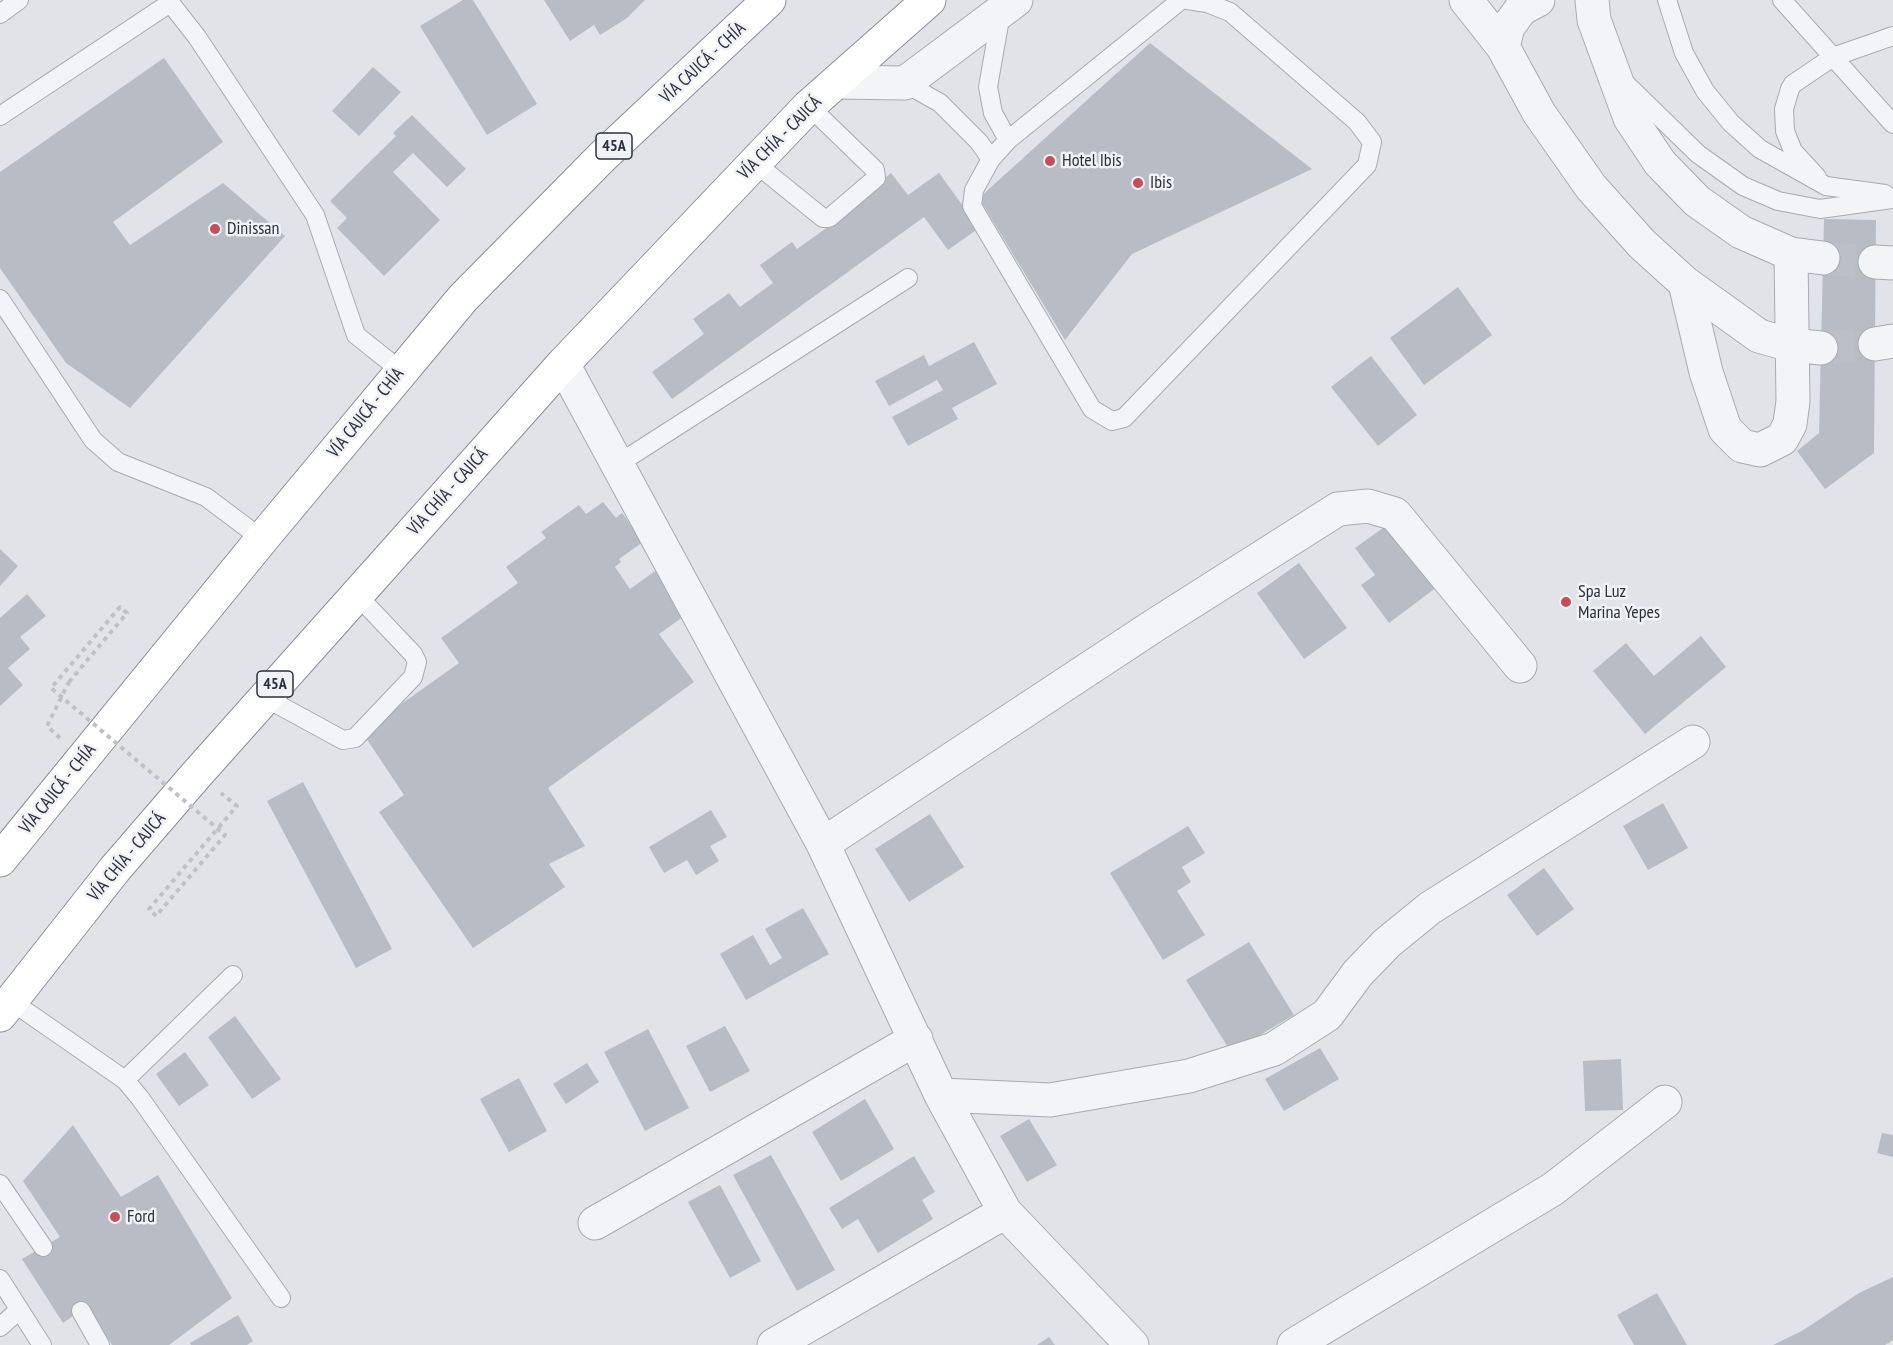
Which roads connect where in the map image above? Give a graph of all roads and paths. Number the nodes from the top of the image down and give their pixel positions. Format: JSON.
{"nodes":[{"id":1,"x":19,"y":0,"type":"edge"},
{"id":2,"x":770,"y":0,"type":"edge"},
{"id":3,"x":928,"y":0,"type":"edge"},
{"id":4,"x":1181,"y":0,"type":"edge"},
{"id":5,"x":1187,"y":0,"type":"edge"},
{"id":6,"x":1466,"y":0,"type":"edge"},
{"id":7,"x":1538,"y":0,"type":"edge"},
{"id":8,"x":1667,"y":0,"type":"edge"},
{"id":9,"x":1782,"y":0,"type":"edge"},
{"id":10,"x":169,"y":2,"type":"edge"},
{"id":11,"x":1589,"y":5,"type":"edge"},
{"id":12,"x":1008,"y":6,"type":"edge"},
{"id":13,"x":0,"y":15,"type":"edge"},
{"id":14,"x":1893,"y":36,"type":"edge"},
{"id":15,"x":1503,"y":47,"type":"junction"},
{"id":16,"x":1833,"y":57,"type":"junction"},
{"id":17,"x":1610,"y":68,"type":"junction"},
{"id":18,"x":838,"y":82,"type":"junction"},
{"id":19,"x":905,"y":83,"type":"junction"},
{"id":20,"x":809,"y":106,"type":"junction"},
{"id":21,"x":0,"y":116,"type":"edge"},
{"id":22,"x":1893,"y":124,"type":"edge"},
{"id":23,"x":1008,"y":140,"type":"junction"},
{"id":24,"x":991,"y":159,"type":"junction"},
{"id":25,"x":755,"y":163,"type":"junction"},
{"id":26,"x":1826,"y":186,"type":"junction"},
{"id":27,"x":1893,"y":197,"type":"edge"},
{"id":28,"x":1791,"y":255,"type":"junction"},
{"id":29,"x":1823,"y":258,"type":"tunnel mouth"},
{"id":30,"x":908,"y":279,"type":"dead end"},
{"id":31,"x":1685,"y":283,"type":"junction"},
{"id":32,"x":0,"y":298,"type":"edge"},
{"id":33,"x":1806,"y":347,"type":"junction"},
{"id":34,"x":563,"y":364,"type":"junction"},
{"id":35,"x":400,"y":370,"type":"junction"},
{"id":36,"x":618,"y":464,"type":"junction"},
{"id":37,"x":262,"y":538,"type":"junction"},
{"id":38,"x":356,"y":594,"type":"junction"},
{"id":39,"x":1520,"y":666,"type":"dead end"},
{"id":40,"x":264,"y":697,"type":"junction"},
{"id":41,"x":1693,"y":742,"type":"dead end"},
{"id":42,"x":82,"y":759,"type":"junction"},
{"id":43,"x":197,"y":774,"type":"junction"},
{"id":44,"x":823,"y":844,"type":"junction"},
{"id":45,"x":0,"y":860,"type":"edge"},
{"id":46,"x":233,"y":975,"type":"dead end"},
{"id":47,"x":6,"y":1008,"type":"edge"},
{"id":48,"x":915,"y":1039,"type":"junction"},
{"id":49,"x":125,"y":1080,"type":"junction"},
{"id":50,"x":941,"y":1095,"type":"junction"},
{"id":51,"x":1665,"y":1102,"type":"dead end"},
{"id":52,"x":0,"y":1184,"type":"edge"},
{"id":53,"x":1005,"y":1212,"type":"junction"},
{"id":54,"x":595,"y":1223,"type":"dead end"},
{"id":55,"x":43,"y":1247,"type":"dead end"},
{"id":56,"x":0,"y":1279,"type":"edge"},
{"id":57,"x":281,"y":1299,"type":"dead end"},
{"id":58,"x":20,"y":1310,"type":"junction"},
{"id":59,"x":81,"y":1311,"type":"dead end"},
{"id":60,"x":0,"y":1327,"type":"edge"},
{"id":61,"x":42,"y":1345,"type":"edge"},
{"id":62,"x":100,"y":1345,"type":"edge"},
{"id":63,"x":774,"y":1345,"type":"edge"},
{"id":64,"x":1132,"y":1345,"type":"edge"},
{"id":65,"x":1294,"y":1345,"type":"edge"}],
"edges":[{"from":1,"to":13,"type":"lane"},
{"from":2,"to":35,"type":"highway","name":"VÍA CAJICÁ - CHÍA","number":"45A"},
{"from":3,"to":18,"type":"highway","name":"VÍA CHÍA - CAJICÁ","number":"45A"},
{"from":4,"to":23,"type":"lane"},
{"from":5,"to":24,"type":"lane"},
{"from":6,"to":15,"type":"street"},
{"from":7,"to":15,"type":"street"},
{"from":8,"to":26,"type":"lane"},
{"from":9,"to":16,"type":"lane"},
{"from":10,"to":21,"type":"lane"},
{"from":10,"to":35,"type":"lane"},
{"from":11,"to":17,"type":"street"},
{"from":12,"to":19,"type":"street"},
{"from":12,"to":23,"type":"lane"},
{"from":14,"to":16,"type":"lane"},
{"from":15,"to":31,"type":"street"},
{"from":16,"to":22,"type":"lane"},
{"from":16,"to":26,"type":"lane"},
{"from":17,"to":27,"type":"lane"},
{"from":17,"to":28,"type":"street"},
{"from":18,"to":19,"type":"street"},
{"from":18,"to":20,"type":"highway","name":"VÍA CHÍA - CAJICÁ","number":"45A"},
{"from":19,"to":24,"type":"lane"},
{"from":20,"to":25,"type":"highway","name":"VÍA CHÍA - CAJICÁ","number":"45A"},
{"from":20,"to":25,"type":"lane"},
{"from":23,"to":24,"type":"lane"},
{"from":25,"to":34,"type":"highway","name":"VÍA CHÍA - CAJICÁ","number":"45A"},
{"from":26,"to":27,"type":"lane"},
{"from":28,"to":29,"type":"street"},
{"from":28,"to":33,"type":"street"},
{"from":30,"to":36,"type":"lane"},
{"from":31,"to":33,"type":"street"},
{"from":31,"to":33,"type":"street"},
{"from":32,"to":37,"type":"lane"},
{"from":34,"to":36,"type":"street"},
{"from":34,"to":38,"type":"highway","name":"VÍA CHÍA - CAJICÁ","number":"45A"},
{"from":35,"to":37,"type":"highway","name":"VÍA CAJICÁ - CHÍA","number":"45A"},
{"from":36,"to":44,"type":"street"},
{"from":37,"to":42,"type":"highway","name":"VÍA CAJICÁ - CHÍA","number":"45A"},
{"from":38,"to":40,"type":"highway","name":"VÍA CHÍA - CAJICÁ","number":"45A"},
{"from":38,"to":40,"type":"lane"},
{"from":39,"to":44,"type":"street"},
{"from":40,"to":43,"type":"highway","name":"VÍA CHÍA - CAJICÁ","number":"45A"},
{"from":41,"to":50,"type":"street"},
{"from":42,"to":43,"type":"path","bridge":true},
{"from":42,"to":45,"type":"highway","name":"VÍA CAJICÁ - CHÍA","number":"45A"},
{"from":43,"to":47,"type":"highway","name":"VÍA CHÍA - CAJICÁ","number":"45A"},
{"from":44,"to":48,"type":"street"},
{"from":46,"to":49,"type":"lane"},
{"from":47,"to":49,"type":"lane"},
{"from":48,"to":50,"type":"street"},
{"from":48,"to":54,"type":"street"},
{"from":49,"to":57,"type":"lane"},
{"from":50,"to":53,"type":"street"},
{"from":51,"to":65,"type":"street"},
{"from":52,"to":55,"type":"lane"},
{"from":53,"to":63,"type":"street"},
{"from":53,"to":64,"type":"street"},
{"from":56,"to":58,"type":"lane"},
{"from":58,"to":60,"type":"lane"},
{"from":58,"to":61,"type":"lane"},
{"from":59,"to":62,"type":"lane"}]}
